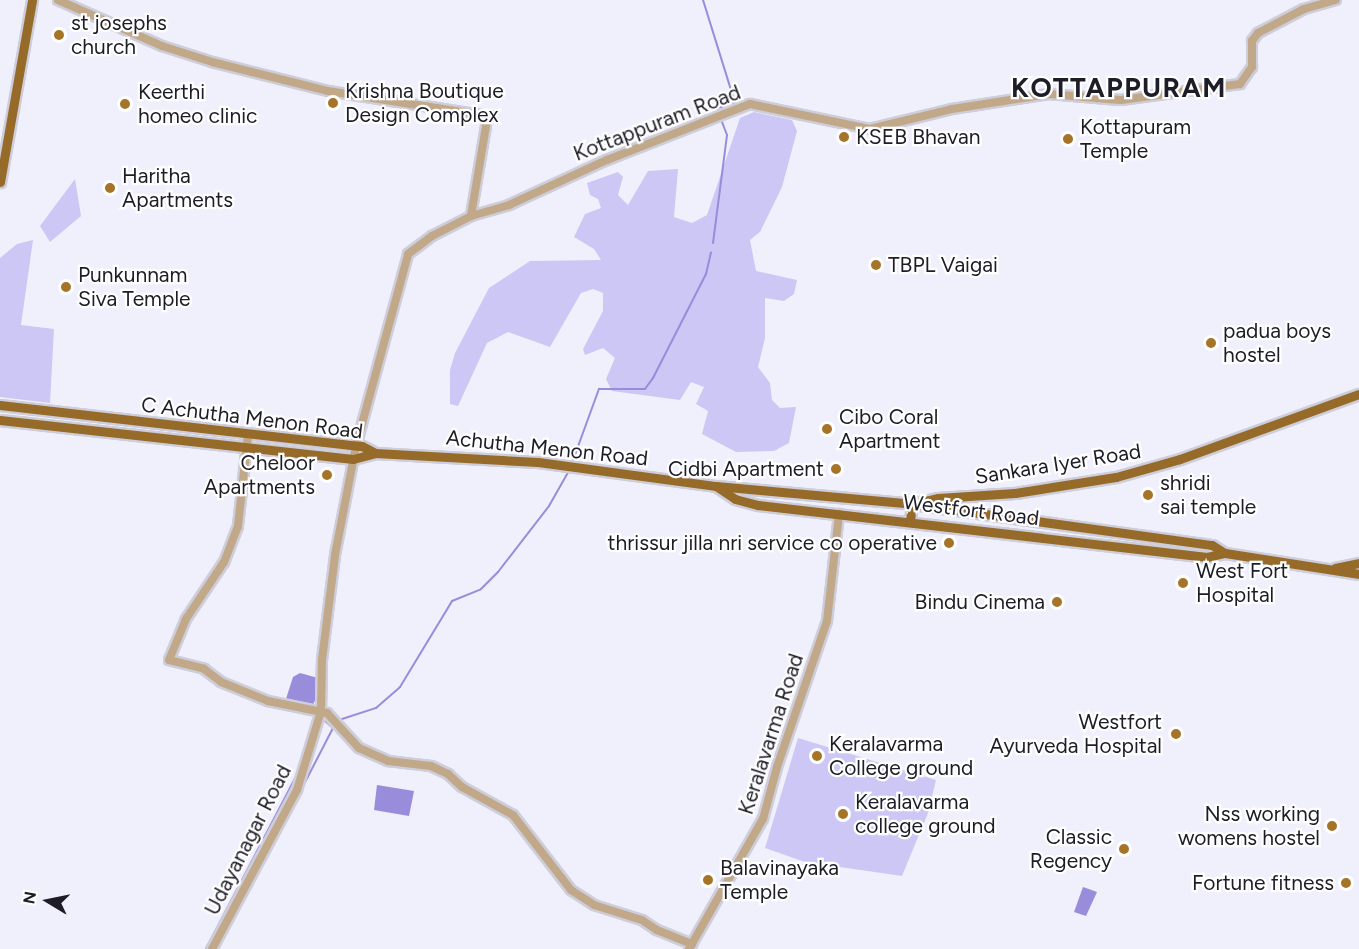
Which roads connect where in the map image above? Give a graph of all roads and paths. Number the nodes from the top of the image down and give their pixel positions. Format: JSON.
{"nodes":[{"id":1,"x":32,"y":0,"type":"edge"},
{"id":2,"x":58,"y":0,"type":"edge"},
{"id":3,"x":1336,"y":0,"type":"edge"},
{"id":4,"x":0,"y":182,"type":"edge"},
{"id":5,"x":471,"y":216,"type":"junction"},
{"id":6,"x":1359,"y":394,"type":"edge"},
{"id":7,"x":0,"y":405,"type":"edge"},
{"id":8,"x":0,"y":420,"type":"edge"},
{"id":9,"x":248,"y":435,"type":"junction"},
{"id":10,"x":356,"y":446,"type":"junction"},
{"id":11,"x":246,"y":448,"type":"junction"},
{"id":12,"x":375,"y":453,"type":"junction"},
{"id":13,"x":354,"y":459,"type":"junction"},
{"id":14,"x":716,"y":486,"type":"junction"},
{"id":15,"x":871,"y":498,"type":"junction"},
{"id":16,"x":912,"y":504,"type":"junction"},
{"id":17,"x":839,"y":514,"type":"junction"},
{"id":18,"x":868,"y":516,"type":"junction"},
{"id":19,"x":910,"y":521,"type":"junction"},
{"id":20,"x":1225,"y":553,"type":"junction"},
{"id":21,"x":1359,"y":564,"type":"edge"},
{"id":22,"x":1326,"y":569,"type":"junction"},
{"id":23,"x":1359,"y":574,"type":"edge"},
{"id":24,"x":321,"y":711,"type":"junction"},
{"id":25,"x":690,"y":946,"type":"edge"},
{"id":26,"x":212,"y":949,"type":"edge"}],
"edges":[{"from":1,"to":4,"type":"main road"},
{"from":2,"to":5,"type":"street"},
{"from":3,"to":5,"type":"street","name":"Kottappuram Road"},
{"from":5,"to":10,"type":"street","name":"Kottappuram Road"},
{"from":6,"to":16,"type":"main road","name":"Sankara Iyer Road"},
{"from":7,"to":9,"type":"main road","name":"C Achutha Menon Road"},
{"from":8,"to":11,"type":"main road","name":"C Achutha Menon Road"},
{"from":9,"to":10,"type":"main road","name":"C Achutha Menon Road"},
{"from":9,"to":11,"type":"street"},
{"from":10,"to":12,"type":"main road","name":"C Achutha Menon Road"},
{"from":10,"to":13,"type":"street","name":"Kottappuram Road"},
{"from":11,"to":13,"type":"main road","name":"C Achutha Menon Road"},
{"from":11,"to":24,"type":"street"},
{"from":12,"to":13,"type":"main road","name":"C Achutha Menon Road"},
{"from":12,"to":14,"type":"main road","name":"Achutha Menon Road"},
{"from":13,"to":24,"type":"street","name":"Udayanagar Road"},
{"from":14,"to":15,"type":"main road","name":"Sankara Iyer Road"},
{"from":14,"to":17,"type":"main road","name":"Westfort Road"},
{"from":15,"to":16,"type":"main road","name":"Sankara Iyer Road"},
{"from":15,"to":18,"type":"main road"},
{"from":16,"to":19,"type":"main road"},
{"from":16,"to":20,"type":"main road","name":"Westfort Road"},
{"from":17,"to":18,"type":"main road","name":"Westfort Road"},
{"from":17,"to":25,"type":"street","name":"Keralavarma Road"},
{"from":18,"to":19,"type":"main road","name":"Westfort Road"},
{"from":19,"to":20,"type":"main road","name":"Westfort Road"},
{"from":20,"to":22,"type":"main road","name":"Westfort Road"},
{"from":21,"to":22,"type":"main road","name":"Westfort Road"},
{"from":22,"to":23,"type":"main road","name":"Westfort Road"},
{"from":24,"to":25,"type":"street"},
{"from":24,"to":26,"type":"street","name":"Udayanagar Road"}]}
